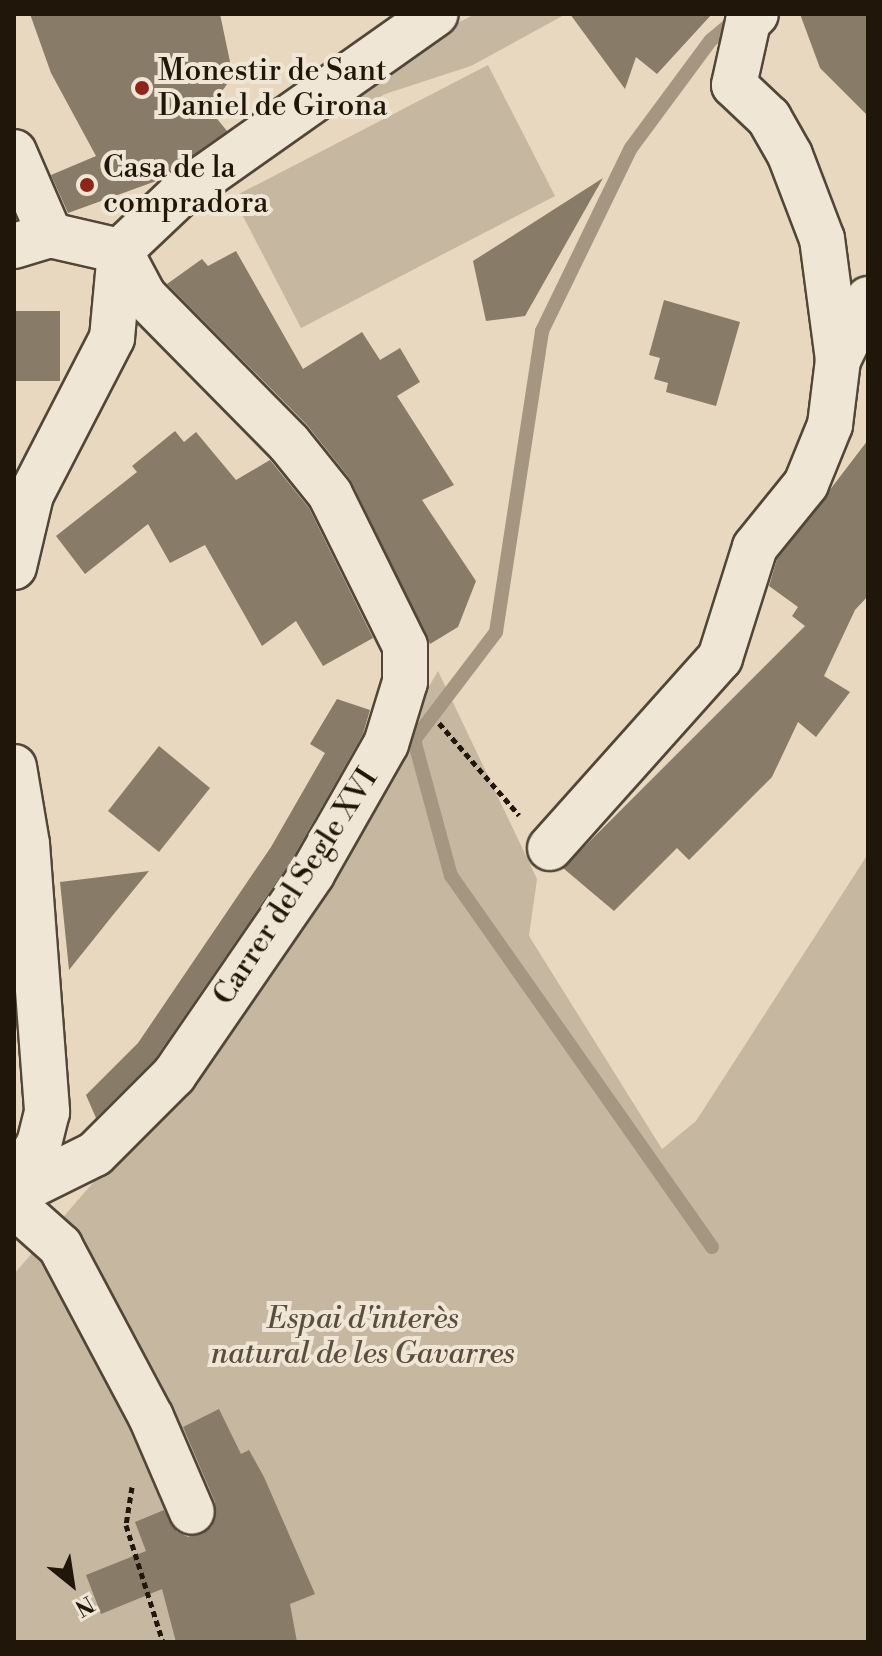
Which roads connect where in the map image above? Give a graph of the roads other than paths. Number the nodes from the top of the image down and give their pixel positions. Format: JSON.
{"nodes":[{"id":1,"x":436,"y":14,"type":"edge"},
{"id":2,"x":756,"y":14,"type":"edge"},
{"id":3,"x":14,"y":152,"type":"edge"},
{"id":4,"x":32,"y":241,"type":"edge"},
{"id":5,"x":120,"y":251,"type":"junction"},
{"id":6,"x":868,"y":299,"type":"edge"},
{"id":7,"x":838,"y":360,"type":"junction"},
{"id":8,"x":14,"y":567,"type":"edge"},
{"id":9,"x":14,"y":767,"type":"edge"},
{"id":10,"x":550,"y":848,"type":"dead end"},
{"id":11,"x":14,"y":1185,"type":"edge"},
{"id":12,"x":14,"y":1194,"type":"edge"},
{"id":13,"x":14,"y":1205,"type":"edge"},
{"id":14,"x":192,"y":1512,"type":"dead end"}],
"edges":[{"from":1,"to":5,"type":"street"},
{"from":2,"to":7,"type":"street"},
{"from":3,"to":4,"type":"street"},
{"from":4,"to":5,"type":"street"},
{"from":5,"to":8,"type":"street"},
{"from":5,"to":12,"type":"street","name":"Carrer del Segle XVI"},
{"from":6,"to":7,"type":"street"},
{"from":7,"to":10,"type":"street"},
{"from":9,"to":11,"type":"street"},
{"from":13,"to":14,"type":"street"}]}
